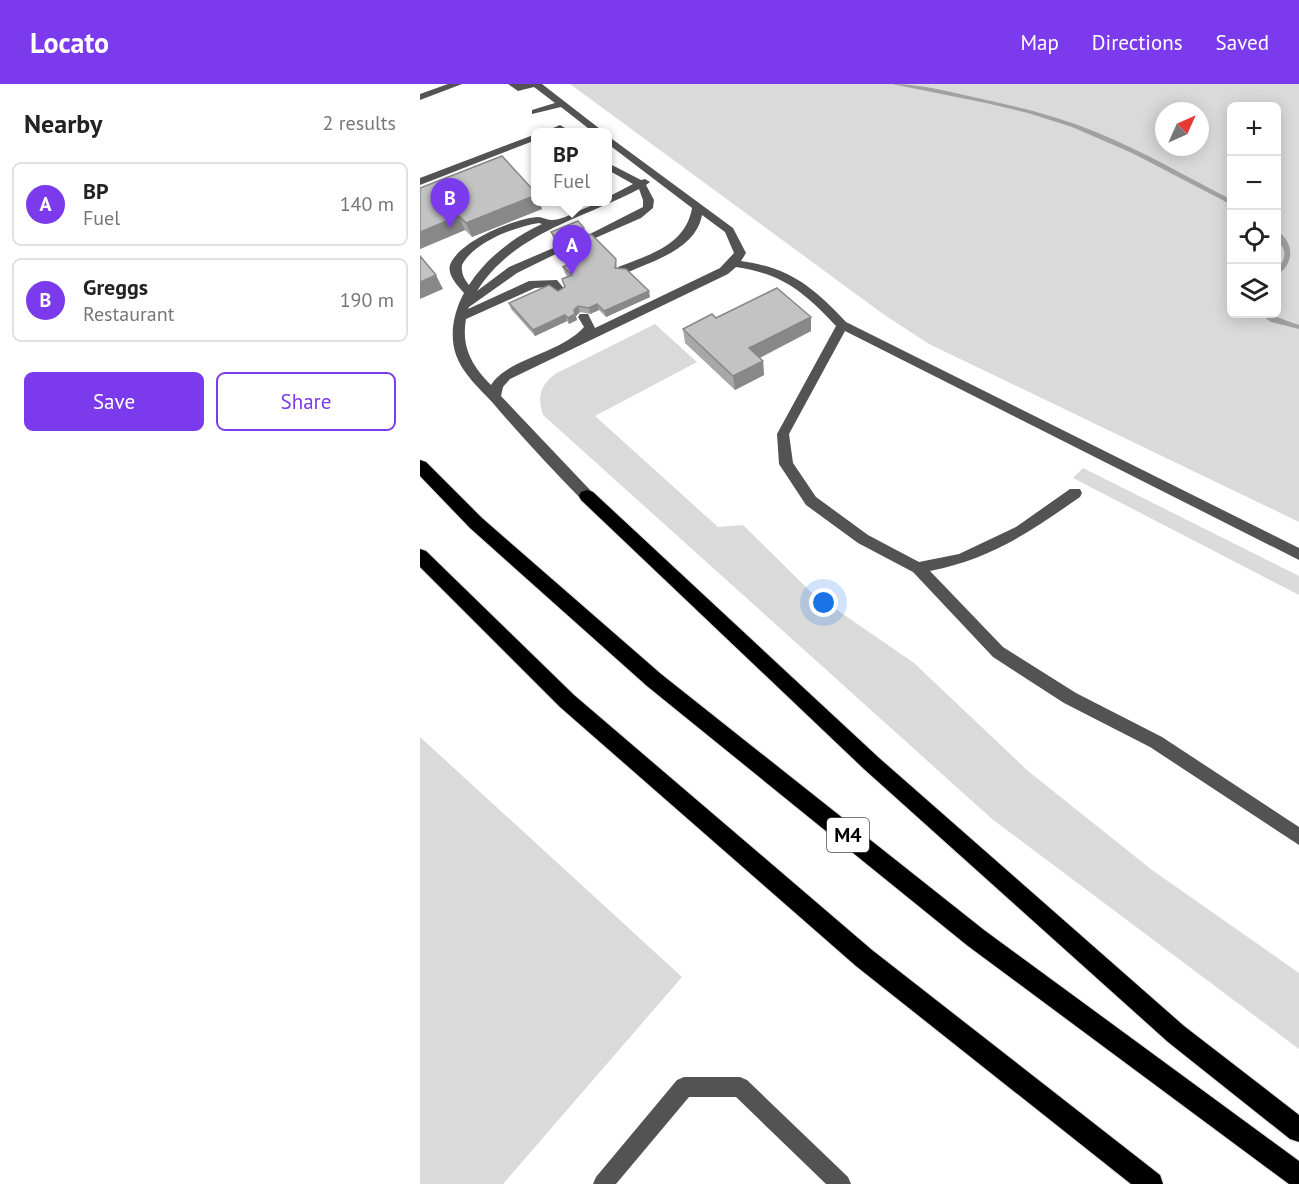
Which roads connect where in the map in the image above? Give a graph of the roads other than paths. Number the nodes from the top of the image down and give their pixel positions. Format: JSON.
{"nodes":[{"id":1,"x":457,"y":84,"type":"edge"},
{"id":2,"x":513,"y":84,"type":"edge"},
{"id":3,"x":536,"y":84,"type":"edge"},
{"id":4,"x":420,"y":97,"type":"edge"},
{"id":5,"x":562,"y":104,"type":"junction"},
{"id":6,"x":534,"y":112,"type":"dead end"},
{"id":7,"x":592,"y":128,"type":"edge"},
{"id":8,"x":531,"y":139,"type":"edge"},
{"id":9,"x":612,"y":142,"type":"edge"},
{"id":10,"x":612,"y":168,"type":"edge"},
{"id":11,"x":657,"y":176,"type":"junction"},
{"id":12,"x":420,"y":182,"type":"edge"},
{"id":13,"x":640,"y":184,"type":"junction"},
{"id":14,"x":612,"y":198,"type":"edge"},
{"id":15,"x":595,"y":206,"type":"edge"},
{"id":16,"x":698,"y":206,"type":"junction"},
{"id":17,"x":552,"y":224,"type":"junction"},
{"id":18,"x":589,"y":237,"type":"edge"},
{"id":19,"x":562,"y":248,"type":"edge"},
{"id":20,"x":734,"y":264,"type":"junction"},
{"id":21,"x":622,"y":270,"type":"edge"},
{"id":22,"x":560,"y":291,"type":"edge"},
{"id":23,"x":470,"y":293,"type":"junction"},
{"id":24,"x":462,"y":311,"type":"junction"},
{"id":25,"x":584,"y":317,"type":"edge"},
{"id":26,"x":842,"y":325,"type":"junction"},
{"id":27,"x":578,"y":342,"type":"junction"},
{"id":28,"x":494,"y":397,"type":"junction"},
{"id":29,"x":420,"y":466,"type":"edge"},
{"id":30,"x":1075,"y":493,"type":"dead end"},
{"id":31,"x":587,"y":496,"type":"joint"},
{"id":32,"x":1299,"y":554,"type":"edge"},
{"id":33,"x":420,"y":556,"type":"edge"},
{"id":34,"x":918,"y":568,"type":"junction"},
{"id":35,"x":1299,"y":837,"type":"edge"},
{"id":36,"x":1299,"y":1130,"type":"edge"},
{"id":37,"x":1299,"y":1176,"type":"edge"},
{"id":38,"x":603,"y":1184,"type":"edge"},
{"id":39,"x":841,"y":1184,"type":"edge"},
{"id":40,"x":1151,"y":1184,"type":"edge"}],
"edges":[{"from":1,"to":4,"type":"lane"},
{"from":2,"to":3,"type":"lane"},
{"from":3,"to":5,"type":"lane"},
{"from":5,"to":6,"type":"lane"},
{"from":5,"to":7,"type":"lane"},
{"from":8,"to":12,"type":"lane"},
{"from":9,"to":11,"type":"lane"},
{"from":10,"to":13,"type":"lane"},
{"from":11,"to":13,"type":"lane"},
{"from":11,"to":16,"type":"lane"},
{"from":13,"to":14,"type":"lane"},
{"from":13,"to":18,"type":"lane"},
{"from":15,"to":17,"type":"lane"},
{"from":16,"to":20,"type":"lane"},
{"from":16,"to":21,"type":"lane"},
{"from":17,"to":23,"type":"lane"},
{"from":17,"to":23,"type":"lane"},
{"from":19,"to":24,"type":"lane"},
{"from":20,"to":26,"type":"lane"},
{"from":20,"to":27,"type":"lane"},
{"from":22,"to":24,"type":"lane"},
{"from":23,"to":24,"type":"lane"},
{"from":24,"to":28,"type":"lane"},
{"from":25,"to":27,"type":"lane"},
{"from":26,"to":32,"type":"lane"},
{"from":26,"to":34,"type":"lane"},
{"from":27,"to":28,"type":"lane"},
{"from":28,"to":31,"type":"lane"},
{"from":29,"to":37,"type":"highway","number":"M4"},
{"from":30,"to":34,"type":"lane"},
{"from":31,"to":36,"type":"highway"},
{"from":33,"to":40,"type":"highway"},
{"from":34,"to":35,"type":"lane"},
{"from":38,"to":39,"type":"lane"}]}
